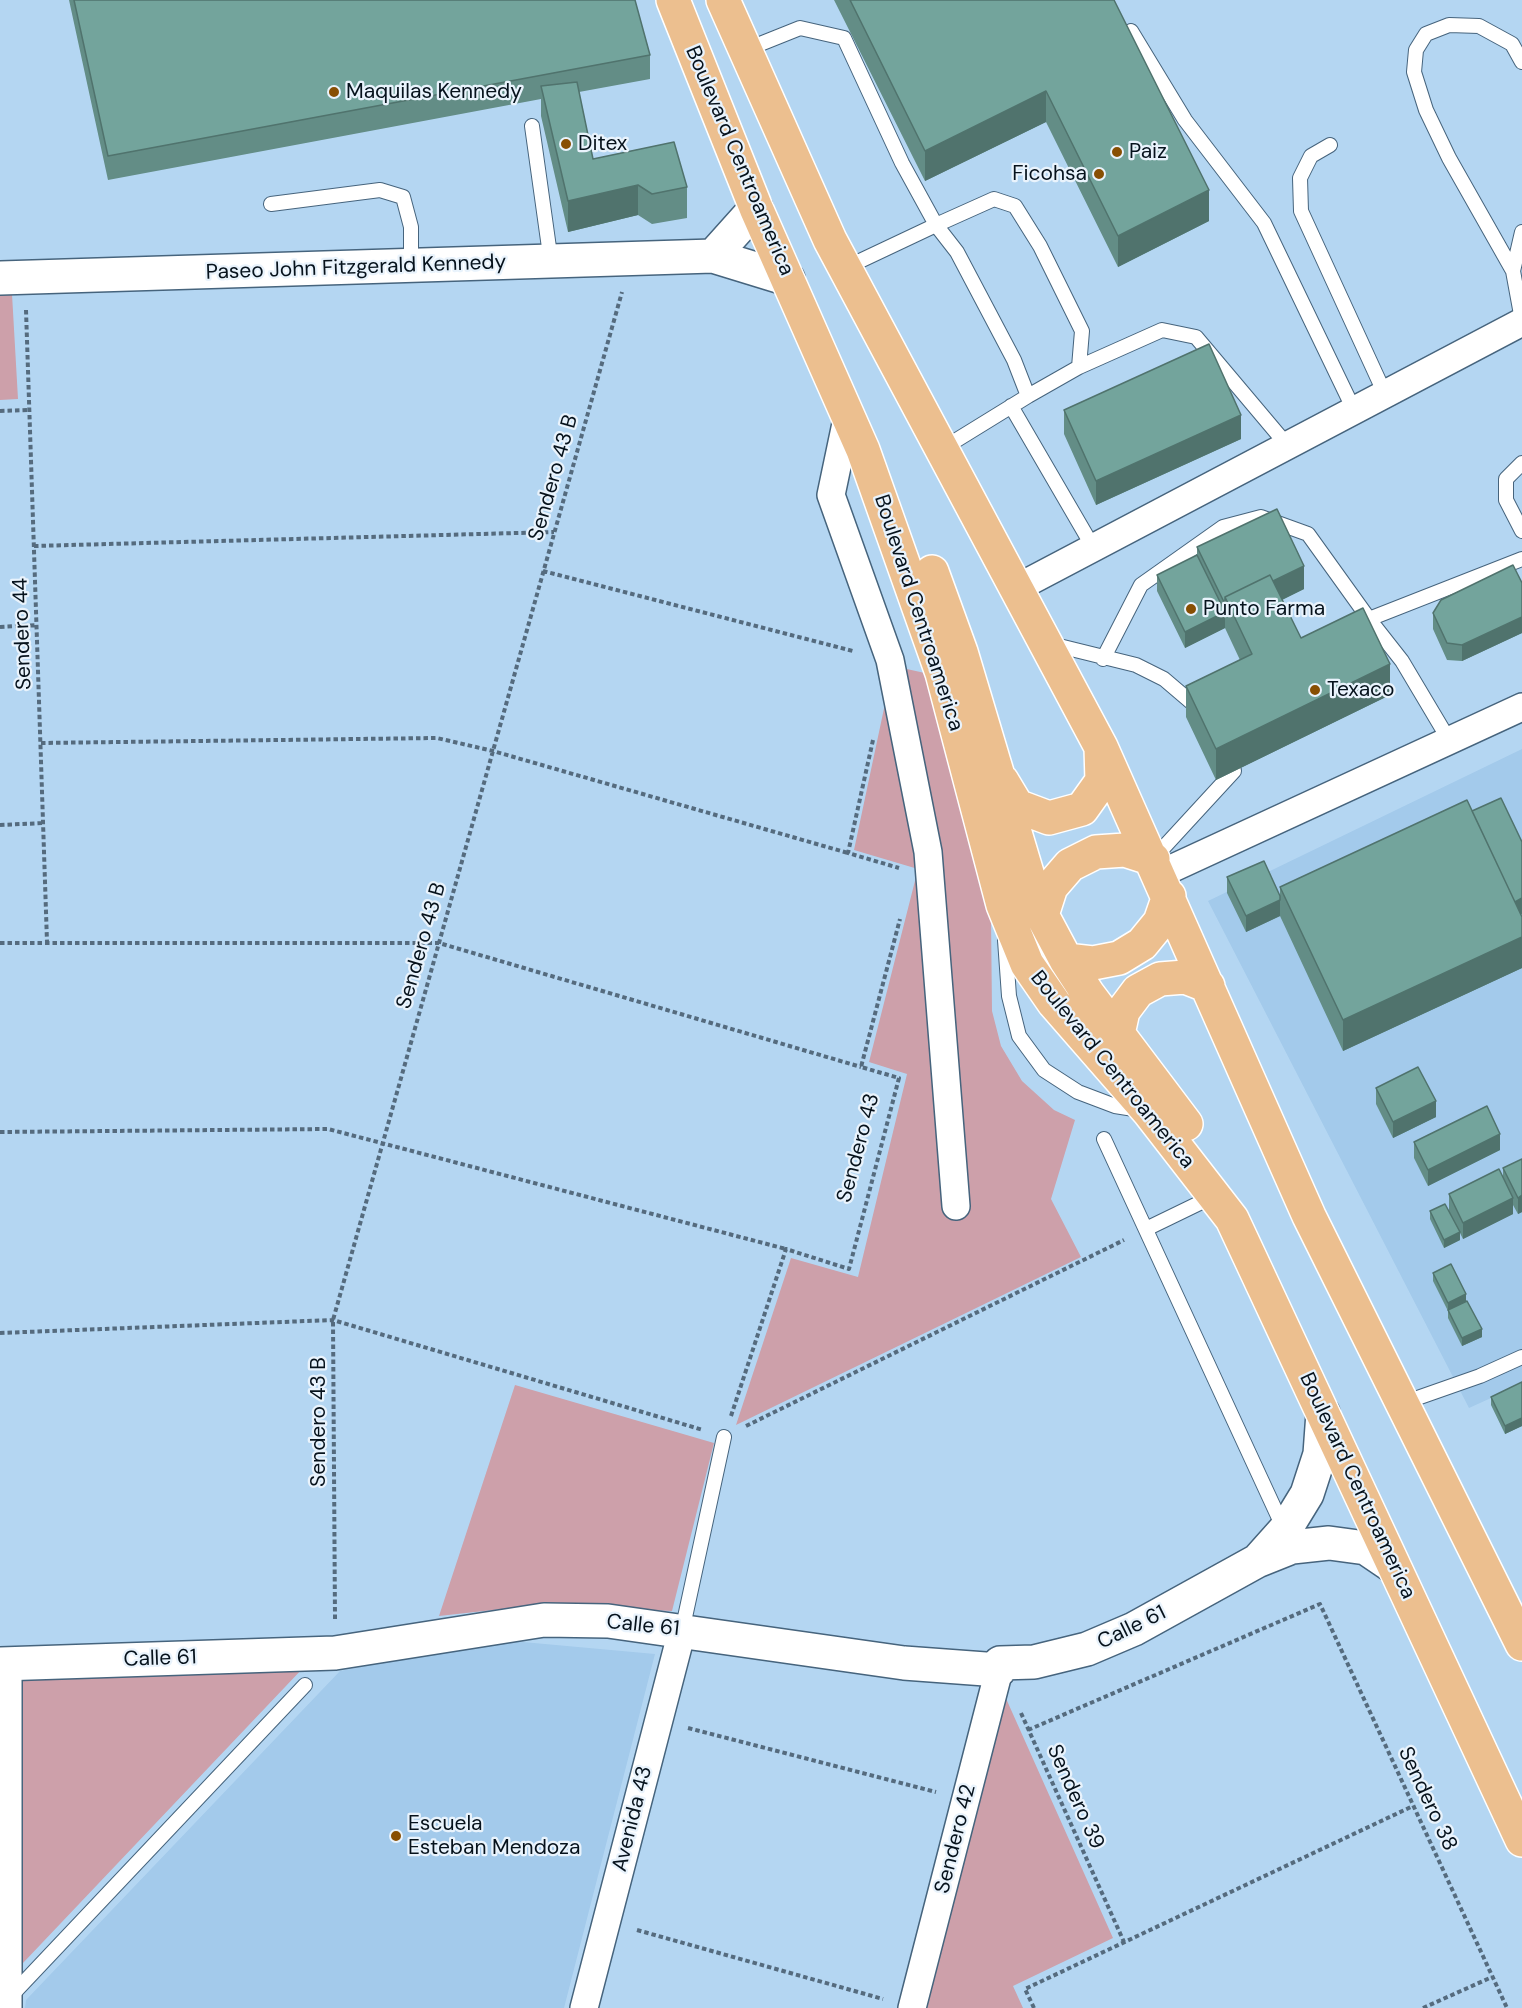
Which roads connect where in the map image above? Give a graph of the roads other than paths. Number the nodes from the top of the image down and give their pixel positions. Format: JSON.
{"nodes":[{"id":1,"x":673,"y":0,"type":"edge"},
{"id":2,"x":723,"y":0,"type":"edge"},
{"id":3,"x":1131,"y":31,"type":"edge"},
{"id":4,"x":746,"y":50,"type":"junction"},
{"id":5,"x":1522,"y":62,"type":"edge"},
{"id":6,"x":532,"y":126,"type":"dead end"},
{"id":7,"x":1330,"y":145,"type":"dead end"},
{"id":8,"x":271,"y":204,"type":"dead end"},
{"id":9,"x":756,"y":208,"type":"junction"},
{"id":10,"x":936,"y":225,"type":"junction"},
{"id":11,"x":1522,"y":232,"type":"edge"},
{"id":12,"x":775,"y":250,"type":"junction"},
{"id":13,"x":713,"y":256,"type":"junction"},
{"id":14,"x":551,"y":262,"type":"junction"},
{"id":15,"x":411,"y":266,"type":"junction"},
{"id":16,"x":845,"y":268,"type":"junction"},
{"id":17,"x":1513,"y":271,"type":"junction"},
{"id":18,"x":12,"y":277,"type":"edge"},
{"id":19,"x":788,"y":279,"type":"junction"},
{"id":20,"x":1522,"y":321,"type":"edge"},
{"id":21,"x":1079,"y":367,"type":"junction"},
{"id":22,"x":1385,"y":394,"type":"junction"},
{"id":23,"x":1028,"y":396,"type":"junction"},
{"id":24,"x":1011,"y":406,"type":"junction"},
{"id":25,"x":1354,"y":410,"type":"junction"},
{"id":26,"x":848,"y":414,"type":"junction"},
{"id":27,"x":1287,"y":445,"type":"junction"},
{"id":28,"x":942,"y":448,"type":"junction"},
{"id":29,"x":1522,"y":463,"type":"edge"},
{"id":30,"x":1522,"y":531,"type":"edge"},
{"id":31,"x":1093,"y":547,"type":"junction"},
{"id":32,"x":1522,"y":559,"type":"edge"},
{"id":33,"x":1015,"y":589,"type":"junction"},
{"id":34,"x":1370,"y":619,"type":"junction"},
{"id":35,"x":1348,"y":629,"type":"edge"},
{"id":36,"x":1044,"y":642,"type":"junction"},
{"id":37,"x":1103,"y":658,"type":"junction"},
{"id":38,"x":1200,"y":710,"type":"edge"},
{"id":39,"x":1520,"y":712,"type":"edge"},
{"id":40,"x":1449,"y":740,"type":"junction"},
{"id":41,"x":1101,"y":747,"type":"junction"},
{"id":42,"x":1234,"y":771,"type":"edge"},
{"id":43,"x":999,"y":777,"type":"junction"},
{"id":44,"x":1161,"y":876,"type":"junction"},
{"id":45,"x":1003,"y":905,"type":"junction"},
{"id":46,"x":1042,"y":915,"type":"junction"},
{"id":47,"x":1066,"y":960,"type":"junction"},
{"id":48,"x":1208,"y":986,"type":"junction"},
{"id":49,"x":1118,"y":1034,"type":"junction"},
{"id":50,"x":1149,"y":1112,"type":"junction"},
{"id":51,"x":1104,"y":1139,"type":"dead end"},
{"id":52,"x":956,"y":1206,"type":"dead end"},
{"id":53,"x":1223,"y":1207,"type":"junction"},
{"id":54,"x":1146,"y":1229,"type":"junction"},
{"id":55,"x":1522,"y":1357,"type":"edge"},
{"id":56,"x":1403,"y":1403,"type":"junction"},
{"id":57,"x":1323,"y":1413,"type":"junction"},
{"id":58,"x":724,"y":1437,"type":"road end"},
{"id":59,"x":1285,"y":1530,"type":"junction"},
{"id":60,"x":1257,"y":1561,"type":"junction"},
{"id":61,"x":1394,"y":1567,"type":"junction"},
{"id":62,"x":682,"y":1631,"type":"junction"},
{"id":63,"x":1522,"y":1644,"type":"edge"},
{"id":64,"x":4,"y":1664,"type":"edge"},
{"id":65,"x":1000,"y":1667,"type":"junction"},
{"id":66,"x":305,"y":1685,"type":"dead end"},
{"id":67,"x":1522,"y":1840,"type":"edge"},
{"id":68,"x":9,"y":2002,"type":"edge"},
{"id":69,"x":584,"y":2008,"type":"edge"},
{"id":70,"x":912,"y":2008,"type":"edge"}],
"edges":[{"from":1,"to":9,"type":"main road","name":"Boulevard Centroamerica"},
{"from":2,"to":4,"type":"main road"},
{"from":3,"to":25,"type":"lane"},
{"from":4,"to":10,"type":"lane"},
{"from":4,"to":16,"type":"main road"},
{"from":5,"to":17,"type":"lane"},
{"from":6,"to":14,"type":"lane"},
{"from":7,"to":22,"type":"lane"},
{"from":8,"to":15,"type":"lane"},
{"from":9,"to":12,"type":"main road","name":"Boulevard Centroamerica"},
{"from":9,"to":13,"type":"street"},
{"from":10,"to":16,"type":"lane"},
{"from":10,"to":21,"type":"lane"},
{"from":10,"to":23,"type":"lane"},
{"from":11,"to":17,"type":"lane"},
{"from":12,"to":19,"type":"main road","name":"Boulevard Centroamerica"},
{"from":12,"to":43,"type":"main road"},
{"from":13,"to":14,"type":"street","name":"Paseo John Fitzgerald Kennedy"},
{"from":13,"to":19,"type":"street","name":"Paseo John Fitzgerald Kennedy"},
{"from":14,"to":15,"type":"street","name":"Paseo John Fitzgerald Kennedy"},
{"from":15,"to":18,"type":"street","name":"Paseo John Fitzgerald Kennedy"},
{"from":16,"to":28,"type":"main road"},
{"from":17,"to":20,"type":"lane"},
{"from":19,"to":26,"type":"main road","name":"Boulevard Centroamerica"},
{"from":20,"to":22,"type":"street"},
{"from":21,"to":23,"type":"lane"},
{"from":21,"to":27,"type":"lane"},
{"from":22,"to":25,"type":"street"},
{"from":23,"to":24,"type":"lane"},
{"from":24,"to":28,"type":"lane"},
{"from":24,"to":31,"type":"lane"},
{"from":25,"to":27,"type":"street"},
{"from":26,"to":45,"type":"main road","name":"Boulevard Centroamerica"},
{"from":26,"to":52,"type":"street"},
{"from":27,"to":31,"type":"street"},
{"from":28,"to":33,"type":"main road"},
{"from":29,"to":30,"type":"lane"},
{"from":31,"to":33,"type":"street"},
{"from":32,"to":34,"type":"lane"},
{"from":33,"to":36,"type":"main road"},
{"from":34,"to":35,"type":"lane"},
{"from":34,"to":37,"type":"lane"},
{"from":34,"to":40,"type":"lane"},
{"from":36,"to":37,"type":"lane"},
{"from":36,"to":41,"type":"main road"},
{"from":37,"to":38,"type":"lane"},
{"from":39,"to":40,"type":"street"},
{"from":40,"to":44,"type":"street"},
{"from":41,"to":43,"type":"main road"},
{"from":41,"to":44,"type":"main road"},
{"from":42,"to":44,"type":"lane"},
{"from":43,"to":46,"type":"main road"},
{"from":44,"to":46,"type":"main road"},
{"from":44,"to":47,"type":"main road"},
{"from":44,"to":48,"type":"main road"},
{"from":45,"to":50,"type":"main road","name":"Boulevard Centroamerica"},
{"from":45,"to":50,"type":"lane"},
{"from":46,"to":47,"type":"main road"},
{"from":47,"to":49,"type":"main road"},
{"from":48,"to":49,"type":"main road"},
{"from":48,"to":56,"type":"main road"},
{"from":49,"to":53,"type":"main road"},
{"from":50,"to":53,"type":"main road","name":"Boulevard Centroamerica"},
{"from":51,"to":54,"type":"lane"},
{"from":53,"to":54,"type":"lane"},
{"from":53,"to":57,"type":"main road","name":"Boulevard Centroamerica"},
{"from":54,"to":59,"type":"lane"},
{"from":55,"to":56,"type":"lane"},
{"from":56,"to":63,"type":"main road"},
{"from":57,"to":59,"type":"street","name":"Calle 61"},
{"from":57,"to":61,"type":"main road","name":"Boulevard Centroamerica"},
{"from":58,"to":62,"type":"lane"},
{"from":59,"to":60,"type":"street","name":"Calle 61"},
{"from":60,"to":61,"type":"street","name":"Calle 61"},
{"from":60,"to":65,"type":"street","name":"Calle 61"},
{"from":61,"to":67,"type":"main road","name":"Boulevard Centroamerica"},
{"from":62,"to":64,"type":"street","name":"Calle 61"},
{"from":62,"to":65,"type":"street","name":"Calle 61"},
{"from":62,"to":69,"type":"street","name":"Avenida 43"},
{"from":64,"to":68,"type":"street"},
{"from":65,"to":70,"type":"street","name":"Sendero 42"},
{"from":66,"to":68,"type":"lane"}]}
